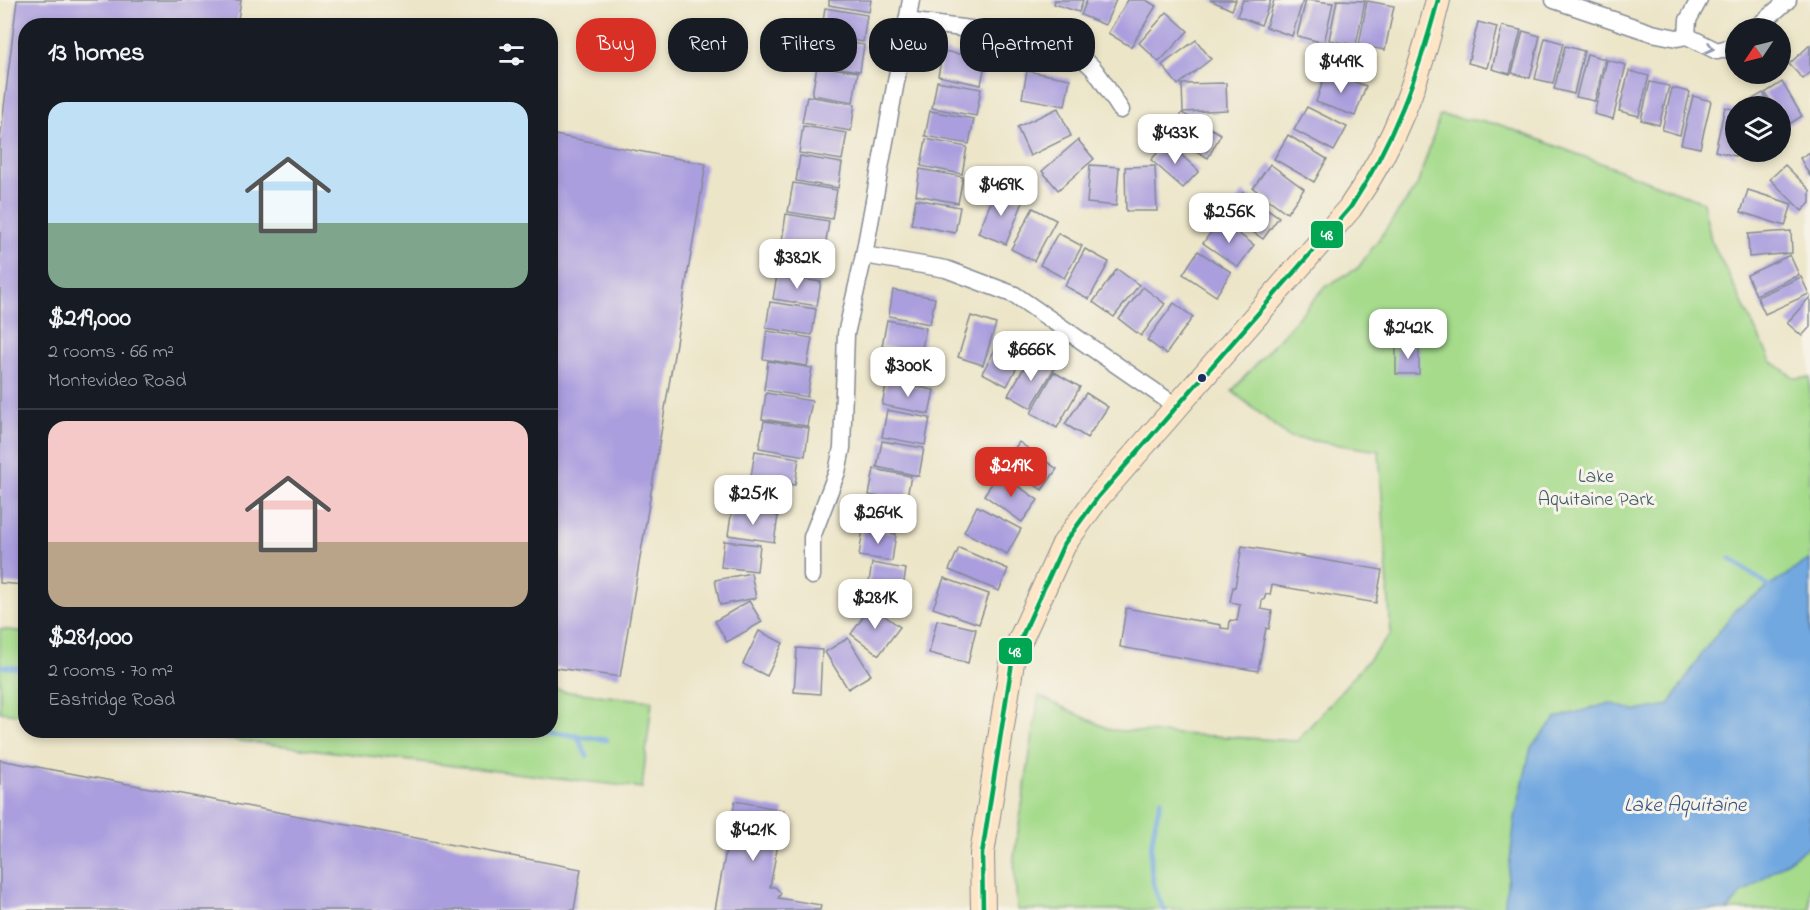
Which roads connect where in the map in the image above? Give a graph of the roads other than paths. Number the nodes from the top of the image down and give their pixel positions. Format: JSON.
{"nodes":[{"id":1,"x":911,"y":0,"type":"edge"},
{"id":2,"x":1438,"y":0,"type":"edge"},
{"id":3,"x":1554,"y":0,"type":"edge"},
{"id":4,"x":1699,"y":0,"type":"edge"},
{"id":5,"x":1788,"y":0,"type":"edge"},
{"id":6,"x":908,"y":18,"type":"edge"},
{"id":7,"x":1767,"y":18,"type":"edge"},
{"id":8,"x":948,"y":27,"type":"edge"},
{"id":9,"x":1688,"y":36,"type":"junction"},
{"id":10,"x":1725,"y":49,"type":"edge"},
{"id":11,"x":898,"y":72,"type":"edge"},
{"id":12,"x":1121,"y":110,"type":"dead end"},
{"id":13,"x":864,"y":255,"type":"junction"},
{"id":14,"x":1176,"y":406,"type":"junction"},
{"id":15,"x":812,"y":576,"type":"dead end"},
{"id":16,"x":983,"y":910,"type":"edge"}],
"edges":[{"from":1,"to":6,"type":"street"},
{"from":2,"to":14,"type":"street"},
{"from":3,"to":9,"type":"street"},
{"from":4,"to":9,"type":"street"},
{"from":5,"to":7,"type":"street"},
{"from":8,"to":12,"type":"street"},
{"from":9,"to":10,"type":"street","one_way":true},
{"from":11,"to":13,"type":"street"},
{"from":13,"to":14,"type":"street"},
{"from":13,"to":15,"type":"street"},
{"from":14,"to":16,"type":"street"}]}
